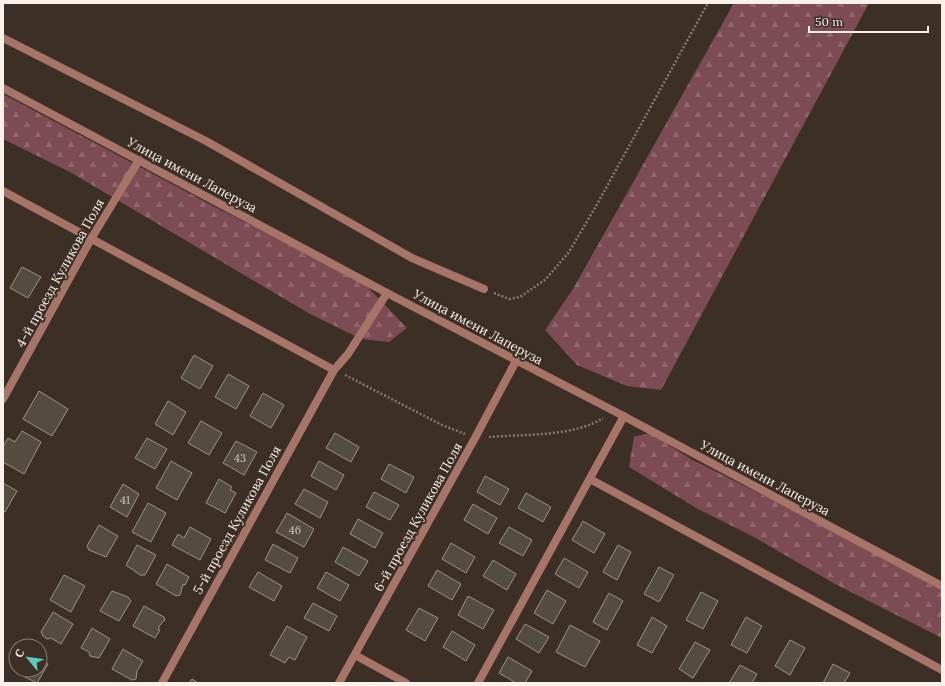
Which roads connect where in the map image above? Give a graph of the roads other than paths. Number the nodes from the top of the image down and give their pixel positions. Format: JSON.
{"nodes":[{"id":1,"x":3,"y":38,"type":"edge"},
{"id":2,"x":3,"y":88,"type":"edge"},
{"id":3,"x":139,"y":160,"type":"junction"},
{"id":4,"x":3,"y":191,"type":"edge"},
{"id":5,"x":91,"y":240,"type":"junction"},
{"id":6,"x":484,"y":289,"type":"road end"},
{"id":7,"x":387,"y":294,"type":"junction"},
{"id":8,"x":516,"y":361,"type":"junction"},
{"id":9,"x":334,"y":370,"type":"junction"},
{"id":10,"x":3,"y":399,"type":"edge"},
{"id":11,"x":624,"y":416,"type":"junction"},
{"id":12,"x":590,"y":479,"type":"junction"},
{"id":13,"x":942,"y":586,"type":"edge"},
{"id":14,"x":355,"y":655,"type":"junction"},
{"id":15,"x":942,"y":670,"type":"edge"},
{"id":16,"x":162,"y":683,"type":"edge"},
{"id":17,"x":339,"y":683,"type":"edge"},
{"id":18,"x":406,"y":683,"type":"edge"},
{"id":19,"x":478,"y":683,"type":"edge"}],
"edges":[{"from":1,"to":6,"type":"street"},
{"from":2,"to":3,"type":"street","name":"Улица имени Лаперуза"},
{"from":3,"to":5,"type":"street","name":"4-й проезд Куликова Поля"},
{"from":3,"to":7,"type":"street","name":"Улица имени Лаперуза"},
{"from":4,"to":5,"type":"street"},
{"from":5,"to":9,"type":"street"},
{"from":5,"to":10,"type":"street","name":"4-й проезд Куликова Поля"},
{"from":7,"to":8,"type":"street","name":"Улица имени Лаперуза"},
{"from":7,"to":9,"type":"street","name":"5-й проезд Куликова Поля"},
{"from":8,"to":11,"type":"street","name":"Улица имени Лаперуза"},
{"from":8,"to":14,"type":"street","name":"6-й проезд Куликова Поля"},
{"from":9,"to":16,"type":"street","name":"5-й проезд Куликова Поля"},
{"from":11,"to":12,"type":"street"},
{"from":11,"to":13,"type":"street","name":"Улица имени Лаперуза"},
{"from":12,"to":15,"type":"street"},
{"from":12,"to":19,"type":"street"},
{"from":14,"to":17,"type":"street","name":"6-й проезд Куликова Поля"},
{"from":14,"to":18,"type":"street"}]}
